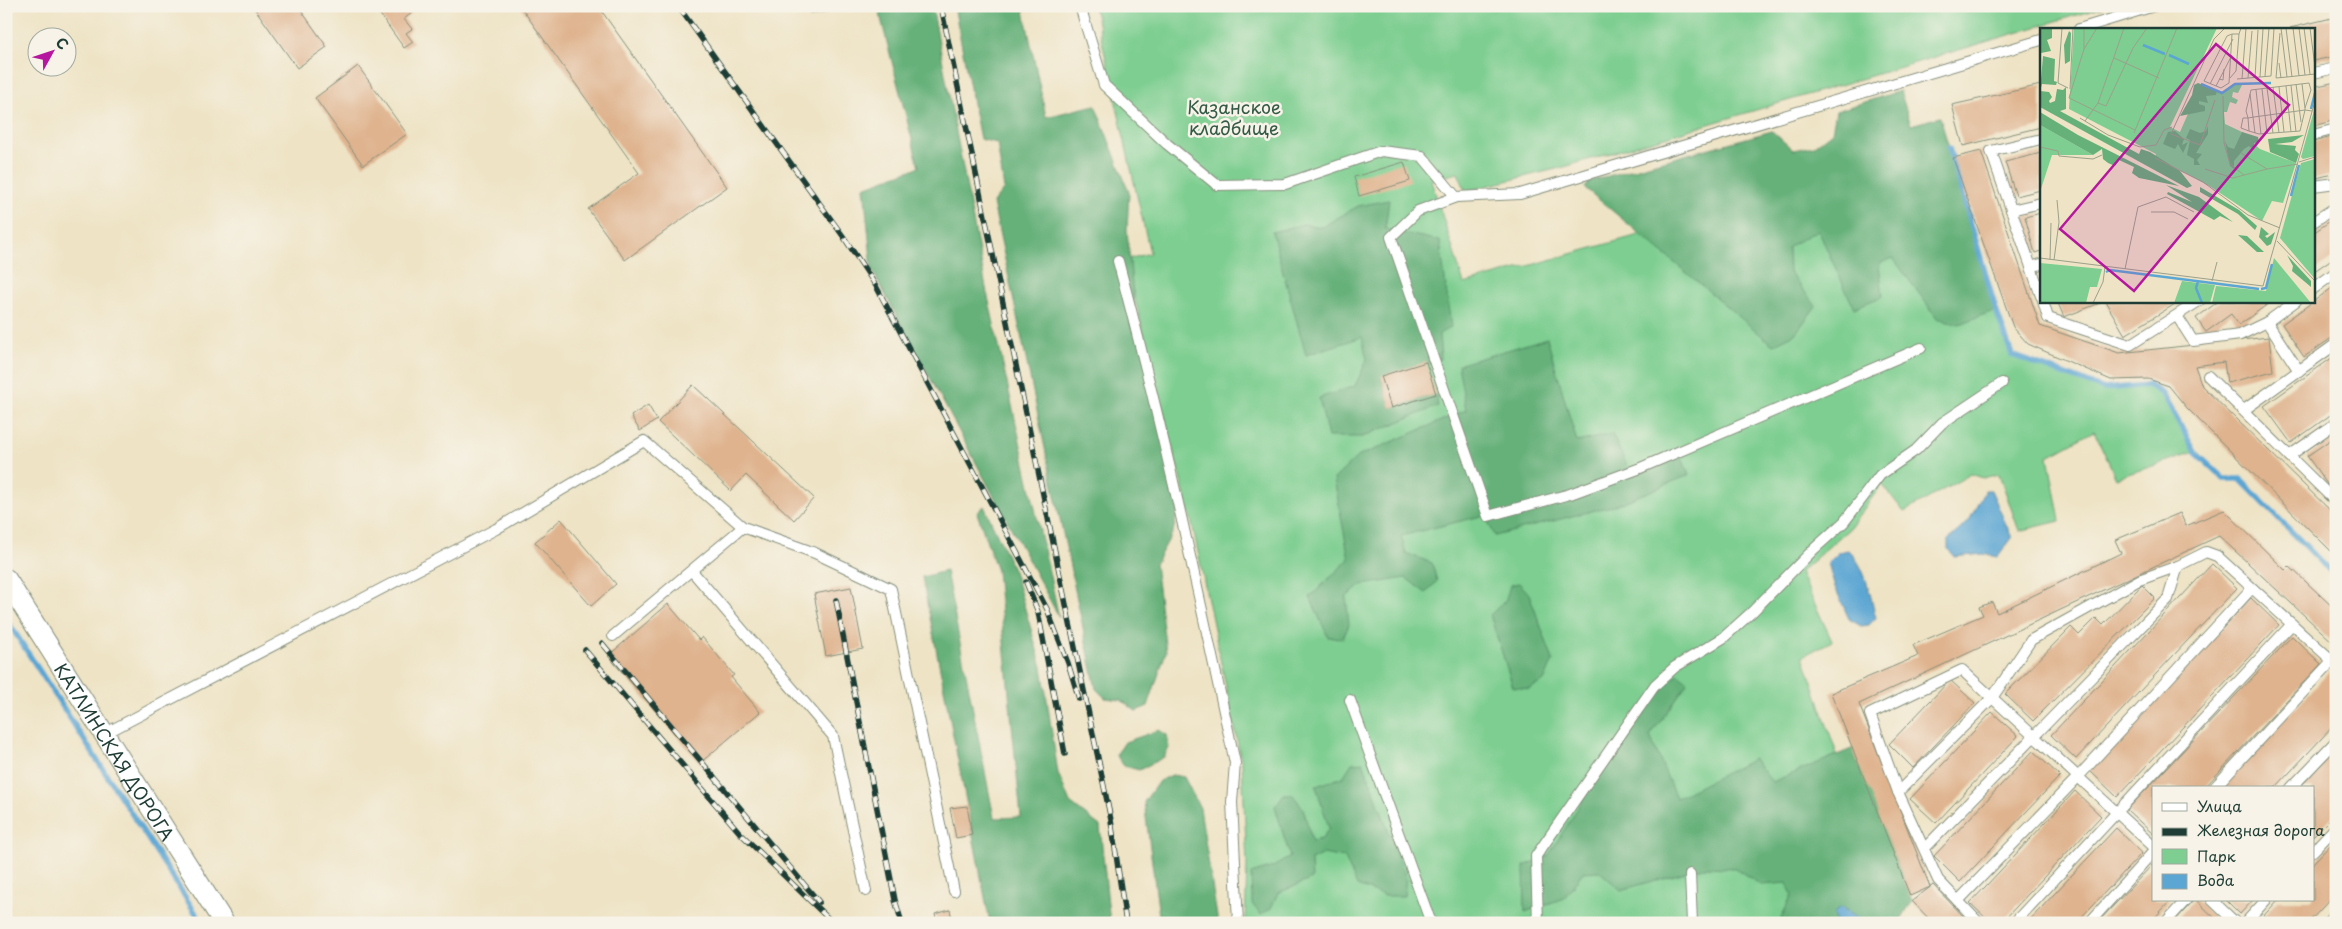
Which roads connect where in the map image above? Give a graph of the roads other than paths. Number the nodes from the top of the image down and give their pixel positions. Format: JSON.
{"nodes":[{"id":1,"x":1080,"y":6,"type":"edge"},
{"id":2,"x":2154,"y":6,"type":"edge"},
{"id":3,"x":2082,"y":28,"type":"edge"},
{"id":4,"x":2040,"y":40,"type":"edge"},
{"id":5,"x":2336,"y":68,"type":"edge"},
{"id":6,"x":2314,"y":73,"type":"edge"},
{"id":7,"x":2336,"y":129,"type":"edge"},
{"id":8,"x":2314,"y":135,"type":"edge"},
{"id":9,"x":2040,"y":139,"type":"edge"},
{"id":10,"x":2336,"y":183,"type":"edge"},
{"id":11,"x":2314,"y":186,"type":"edge"},
{"id":12,"x":1456,"y":197,"type":"junction"},
{"id":13,"x":2040,"y":203,"type":"edge"},
{"id":14,"x":2336,"y":207,"type":"edge"},
{"id":15,"x":2011,"y":210,"type":"junction"},
{"id":16,"x":2314,"y":221,"type":"edge"},
{"id":17,"x":1118,"y":261,"type":"dead end"},
{"id":18,"x":2036,"y":265,"type":"edge"},
{"id":19,"x":2336,"y":272,"type":"edge"},
{"id":20,"x":2314,"y":288,"type":"edge"},
{"id":21,"x":2040,"y":290,"type":"edge"},
{"id":22,"x":2042,"y":302,"type":"edge"},
{"id":23,"x":2198,"y":302,"type":"edge"},
{"id":24,"x":2295,"y":302,"type":"edge"},
{"id":25,"x":2177,"y":316,"type":"junction"},
{"id":26,"x":2267,"y":322,"type":"junction"},
{"id":27,"x":2336,"y":344,"type":"edge"},
{"id":28,"x":1921,"y":348,"type":"dead end"},
{"id":29,"x":2299,"y":371,"type":"junction"},
{"id":30,"x":2208,"y":376,"type":"dead end"},
{"id":31,"x":2002,"y":383,"type":"dead end"},
{"id":32,"x":2244,"y":410,"type":"junction"},
{"id":33,"x":2336,"y":423,"type":"edge"},
{"id":34,"x":2289,"y":456,"type":"junction"},
{"id":35,"x":2335,"y":500,"type":"edge"},
{"id":36,"x":743,"y":527,"type":"junction"},
{"id":37,"x":2178,"y":566,"type":"junction"},
{"id":38,"x":692,"y":571,"type":"junction"},
{"id":39,"x":6,"y":579,"type":"edge"},
{"id":40,"x":2252,"y":588,"type":"junction"},
{"id":41,"x":2292,"y":624,"type":"junction"},
{"id":42,"x":613,"y":636,"type":"dead end"},
{"id":43,"x":2334,"y":663,"type":"edge"},
{"id":44,"x":1992,"y":698,"type":"junction"},
{"id":45,"x":1350,"y":700,"type":"dead end"},
{"id":46,"x":104,"y":734,"type":"junction"},
{"id":47,"x":2035,"y":736,"type":"junction"},
{"id":48,"x":2336,"y":741,"type":"edge"},
{"id":49,"x":2078,"y":777,"type":"junction"},
{"id":50,"x":2216,"y":786,"type":"edge"},
{"id":51,"x":2294,"y":786,"type":"edge"},
{"id":52,"x":1898,"y":792,"type":"junction"},
{"id":53,"x":2117,"y":813,"type":"junction"},
{"id":54,"x":2336,"y":827,"type":"edge"},
{"id":55,"x":2152,"y":845,"type":"edge"},
{"id":56,"x":1925,"y":848,"type":"junction"},
{"id":57,"x":2314,"y":850,"type":"edge"},
{"id":58,"x":2152,"y":853,"type":"edge"},
{"id":59,"x":1690,"y":874,"type":"dead end"},
{"id":60,"x":866,"y":891,"type":"dead end"},
{"id":61,"x":954,"y":891,"type":"dead end"},
{"id":62,"x":1958,"y":901,"type":"junction"},
{"id":63,"x":2184,"y":902,"type":"edge"},
{"id":64,"x":2214,"y":902,"type":"edge"},
{"id":65,"x":2264,"y":902,"type":"edge"},
{"id":66,"x":2336,"y":914,"type":"edge"},
{"id":67,"x":224,"y":923,"type":"edge"},
{"id":68,"x":1238,"y":923,"type":"edge"},
{"id":69,"x":1430,"y":923,"type":"edge"},
{"id":70,"x":1538,"y":923,"type":"edge"},
{"id":71,"x":1692,"y":923,"type":"edge"},
{"id":72,"x":1979,"y":923,"type":"edge"},
{"id":73,"x":2014,"y":923,"type":"edge"},
{"id":74,"x":2089,"y":923,"type":"edge"},
{"id":75,"x":2165,"y":923,"type":"edge"},
{"id":76,"x":2236,"y":923,"type":"edge"},
{"id":77,"x":2245,"y":923,"type":"edge"},
{"id":78,"x":2327,"y":923,"type":"edge"}],
"edges":[{"from":1,"to":12,"type":"lane"},
{"from":2,"to":3,"type":"lane"},
{"from":4,"to":12,"type":"lane"},
{"from":5,"to":6,"type":"lane"},
{"from":7,"to":8,"type":"lane"},
{"from":9,"to":15,"type":"lane"},
{"from":10,"to":11,"type":"lane"},
{"from":12,"to":28,"type":"lane"},
{"from":13,"to":15,"type":"lane"},
{"from":14,"to":16,"type":"lane"},
{"from":15,"to":18,"type":"lane"},
{"from":17,"to":68,"type":"lane"},
{"from":18,"to":21,"type":"lane"},
{"from":19,"to":20,"type":"lane"},
{"from":22,"to":25,"type":"lane"},
{"from":23,"to":25,"type":"lane"},
{"from":24,"to":26,"type":"lane"},
{"from":25,"to":26,"type":"lane"},
{"from":26,"to":29,"type":"lane"},
{"from":27,"to":29,"type":"lane"},
{"from":29,"to":32,"type":"lane"},
{"from":30,"to":32,"type":"lane"},
{"from":31,"to":70,"type":"lane"},
{"from":32,"to":34,"type":"lane"},
{"from":33,"to":34,"type":"lane"},
{"from":34,"to":35,"type":"lane"},
{"from":36,"to":38,"type":"lane"},
{"from":36,"to":46,"type":"lane"},
{"from":36,"to":61,"type":"lane"},
{"from":37,"to":40,"type":"lane"},
{"from":37,"to":44,"type":"lane"},
{"from":37,"to":47,"type":"lane"},
{"from":38,"to":42,"type":"lane"},
{"from":38,"to":60,"type":"lane"},
{"from":39,"to":46,"type":"street","name":"КАТЛИНСКАЯ ДОРОГА"},
{"from":40,"to":41,"type":"lane"},
{"from":40,"to":49,"type":"lane"},
{"from":41,"to":43,"type":"lane"},
{"from":41,"to":53,"type":"lane"},
{"from":43,"to":50,"type":"lane"},
{"from":44,"to":47,"type":"lane"},
{"from":44,"to":52,"type":"lane"},
{"from":44,"to":52,"type":"lane"},
{"from":45,"to":69,"type":"lane"},
{"from":46,"to":67,"type":"street","name":"КАТЛИНСКАЯ ДОРОГА"},
{"from":47,"to":49,"type":"lane"},
{"from":47,"to":56,"type":"lane"},
{"from":48,"to":51,"type":"lane"},
{"from":49,"to":53,"type":"lane"},
{"from":49,"to":62,"type":"lane"},
{"from":52,"to":56,"type":"lane"},
{"from":53,"to":55,"type":"lane"},
{"from":53,"to":73,"type":"lane"},
{"from":54,"to":57,"type":"lane"},
{"from":56,"to":62,"type":"lane"},
{"from":58,"to":74,"type":"lane"},
{"from":59,"to":71,"type":"lane"},
{"from":62,"to":72,"type":"lane"},
{"from":63,"to":75,"type":"lane"},
{"from":64,"to":76,"type":"lane"},
{"from":65,"to":77,"type":"lane"},
{"from":66,"to":78,"type":"lane"}]}
